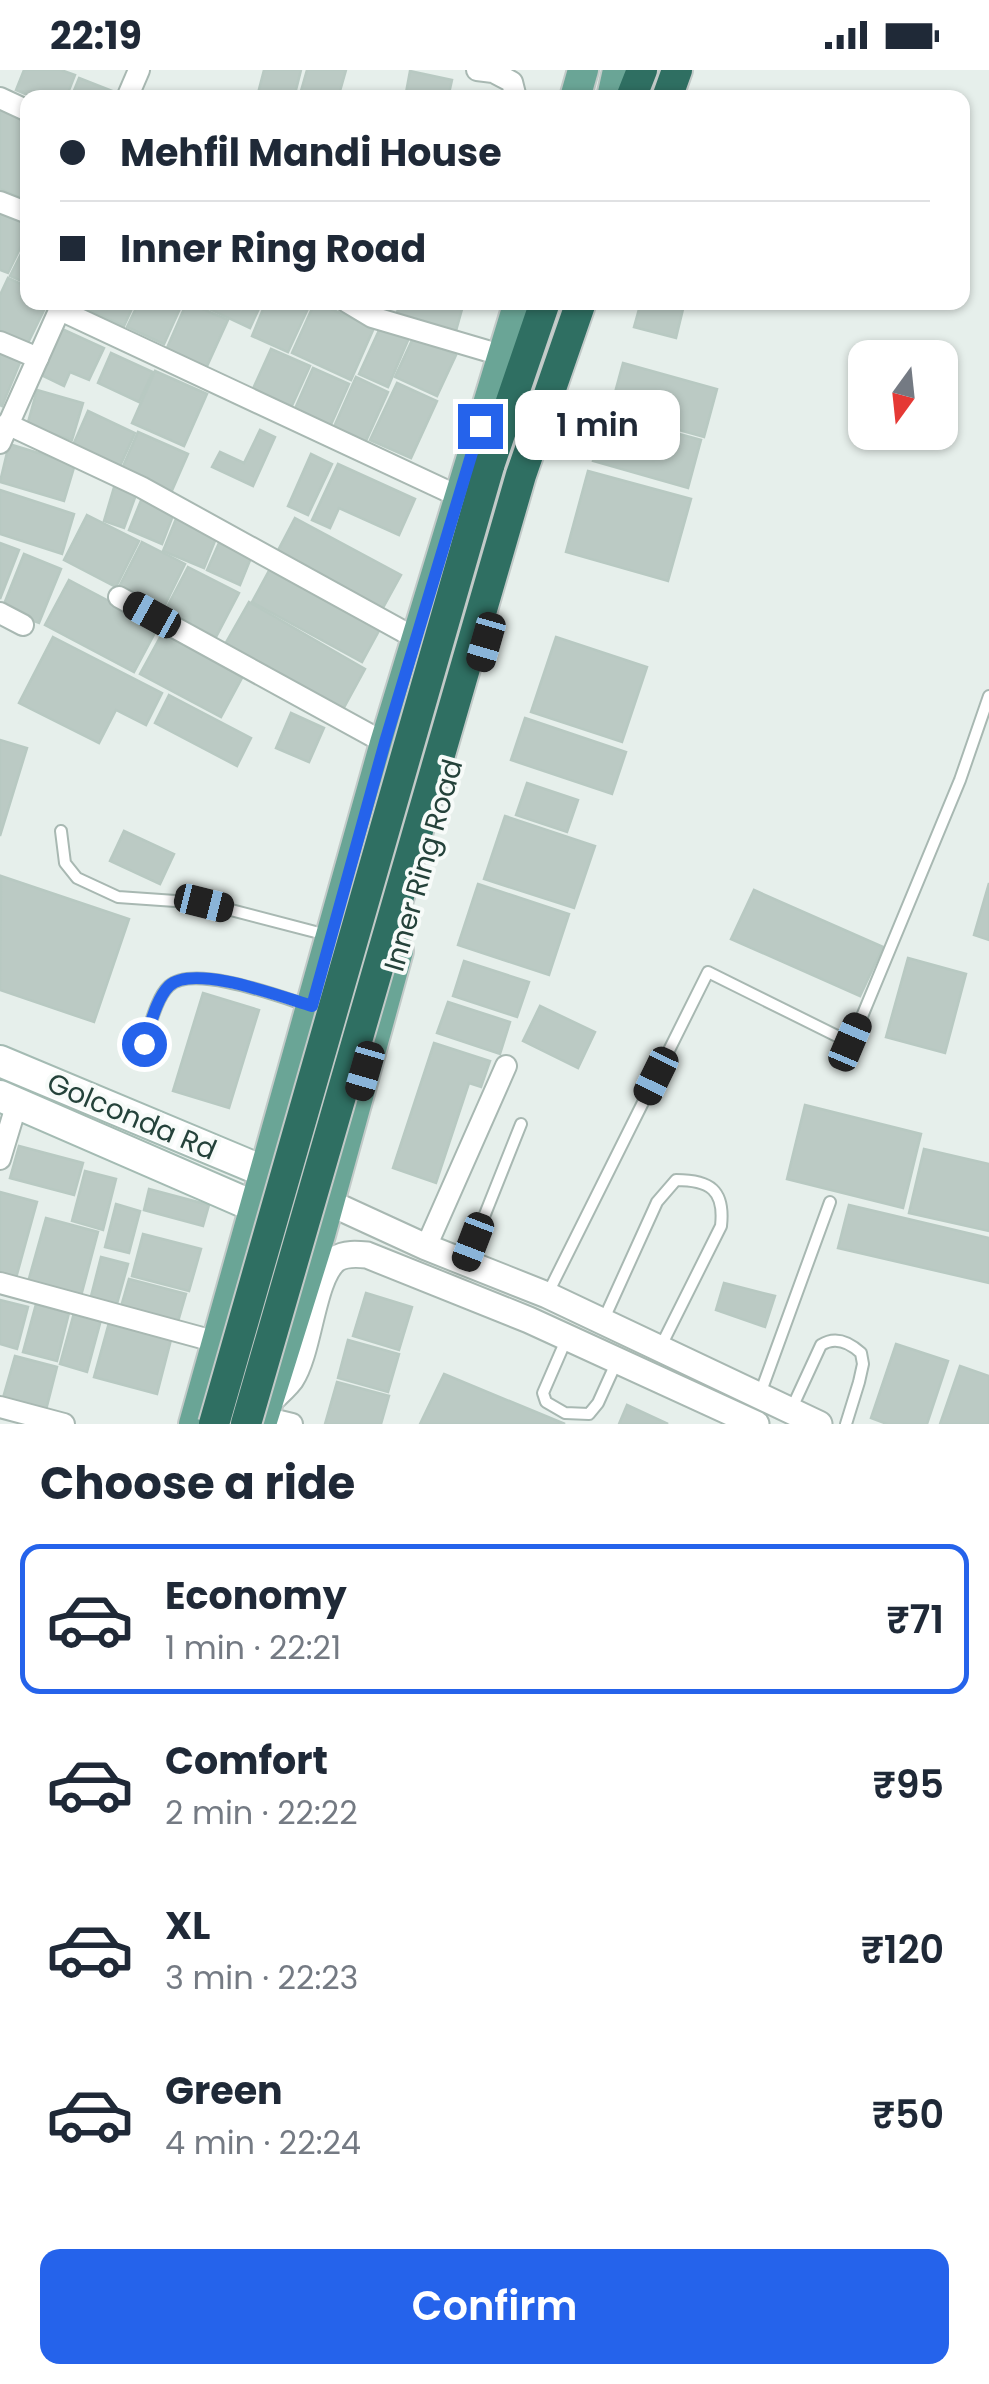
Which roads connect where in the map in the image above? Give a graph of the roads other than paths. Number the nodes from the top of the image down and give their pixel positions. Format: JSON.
{"nodes":[{"id":1,"x":477,"y":70,"type":"edge"},
{"id":2,"x":642,"y":70,"type":"edge"},
{"id":3,"x":514,"y":90,"type":"edge"},
{"id":4,"x":619,"y":90,"type":"edge"},
{"id":5,"x":59,"y":310,"type":"edge"},
{"id":6,"x":69,"y":310,"type":"edge"},
{"id":7,"x":360,"y":310,"type":"edge"},
{"id":8,"x":515,"y":310,"type":"edge"},
{"id":9,"x":542,"y":310,"type":"edge"},
{"id":10,"x":568,"y":310,"type":"edge"},
{"id":11,"x":578,"y":310,"type":"edge"},
{"id":12,"x":586,"y":310,"type":"edge"},
{"id":13,"x":0,"y":342,"type":"edge"},
{"id":14,"x":501,"y":355,"type":"junction"},
{"id":15,"x":38,"y":358,"type":"junction"},
{"id":16,"x":4,"y":434,"type":"edge"},
{"id":17,"x":541,"y":445,"type":"junction"},
{"id":18,"x":460,"y":497,"type":"junction"},
{"id":19,"x":119,"y":597,"type":"dead end"},
{"id":20,"x":0,"y":614,"type":"edge"},
{"id":21,"x":23,"y":624,"type":"dead end"},
{"id":22,"x":417,"y":639,"type":"junction"},
{"id":23,"x":989,"y":696,"type":"edge"},
{"id":24,"x":385,"y":742,"type":"junction"},
{"id":25,"x":61,"y":831,"type":"dead end"},
{"id":26,"x":336,"y":926,"type":"junction"},
{"id":27,"x":400,"y":945,"type":"junction"},
{"id":28,"x":315,"y":997,"type":"junction"},
{"id":29,"x":144,"y":1044,"type":"dead end"},
{"id":30,"x":0,"y":1062,"type":"edge"},
{"id":31,"x":506,"y":1066,"type":"dead end"},
{"id":32,"x":8,"y":1100,"type":"edge"},
{"id":33,"x":520,"y":1124,"type":"dead end"},
{"id":34,"x":0,"y":1159,"type":"edge"},
{"id":35,"x":263,"y":1170,"type":"junction"},
{"id":36,"x":328,"y":1202,"type":"junction"},
{"id":37,"x":830,"y":1202,"type":"dead end"},
{"id":38,"x":253,"y":1206,"type":"junction"},
{"id":39,"x":426,"y":1247,"type":"junction"},
{"id":40,"x":465,"y":1262,"type":"junction"},
{"id":41,"x":0,"y":1283,"type":"edge"},
{"id":42,"x":547,"y":1295,"type":"junction"},
{"id":43,"x":603,"y":1322,"type":"junction"},
{"id":44,"x":567,"y":1337,"type":"junction"},
{"id":45,"x":217,"y":1342,"type":"junction"},
{"id":46,"x":660,"y":1349,"type":"junction"},
{"id":47,"x":617,"y":1360,"type":"junction"},
{"id":48,"x":758,"y":1397,"type":"junction"},
{"id":49,"x":0,"y":1407,"type":"edge"},
{"id":50,"x":790,"y":1411,"type":"junction"},
{"id":51,"x":266,"y":1418,"type":"edge"},
{"id":52,"x":64,"y":1424,"type":"edge"},
{"id":53,"x":194,"y":1424,"type":"edge"},
{"id":54,"x":214,"y":1424,"type":"edge"},
{"id":55,"x":756,"y":1424,"type":"edge"},
{"id":56,"x":818,"y":1424,"type":"edge"},
{"id":57,"x":846,"y":1424,"type":"edge"}],
"edges":[{"from":1,"to":3,"type":"street"},
{"from":2,"to":4,"type":"highway"},
{"from":5,"to":15,"type":"street"},
{"from":6,"to":18,"type":"street"},
{"from":7,"to":14,"type":"street"},
{"from":8,"to":14,"type":"main road"},
{"from":9,"to":54,"type":"highway","bridge":true},
{"from":10,"to":17,"type":"main road","name":"Inner Ring Road"},
{"from":11,"to":51,"type":"highway","bridge":true},
{"from":12,"to":17,"type":"street"},
{"from":13,"to":15,"type":"street"},
{"from":14,"to":18,"type":"main road"},
{"from":15,"to":16,"type":"street"},
{"from":16,"to":22,"type":"street"},
{"from":17,"to":27,"type":"main road","name":"Inner Ring Road"},
{"from":18,"to":22,"type":"main road"},
{"from":19,"to":24,"type":"street"},
{"from":20,"to":21,"type":"street"},
{"from":22,"to":24,"type":"main road"},
{"from":23,"to":42,"type":"lane"},
{"from":24,"to":26,"type":"main road"},
{"from":25,"to":26,"type":"lane"},
{"from":26,"to":27,"type":"main road"},
{"from":26,"to":28,"type":"main road"},
{"from":27,"to":36,"type":"main road","name":"Inner Ring Road"},
{"from":28,"to":29,"type":"lane"},
{"from":28,"to":35,"type":"main road"},
{"from":30,"to":35,"type":"main road","name":"Golconda Rd"},
{"from":31,"to":39,"type":"street"},
{"from":32,"to":34,"type":"street"},
{"from":32,"to":38,"type":"main road","name":"Golconda Rd"},
{"from":33,"to":40,"type":"lane"},
{"from":35,"to":38,"type":"main road"},
{"from":36,"to":39,"type":"street"},
{"from":36,"to":51,"type":"main road","name":"Inner Ring Road"},
{"from":37,"to":48,"type":"lane"},
{"from":38,"to":45,"type":"main road"},
{"from":39,"to":40,"type":"street"},
{"from":40,"to":42,"type":"street"},
{"from":41,"to":45,"type":"street"},
{"from":42,"to":43,"type":"street"},
{"from":43,"to":46,"type":"street"},
{"from":43,"to":46,"type":"lane"},
{"from":44,"to":47,"type":"street"},
{"from":44,"to":47,"type":"lane"},
{"from":44,"to":51,"type":"street"},
{"from":45,"to":53,"type":"main road"},
{"from":46,"to":48,"type":"street"},
{"from":47,"to":55,"type":"street"},
{"from":48,"to":50,"type":"street"},
{"from":49,"to":52,"type":"street"},
{"from":50,"to":56,"type":"street"},
{"from":50,"to":57,"type":"lane"}]}
